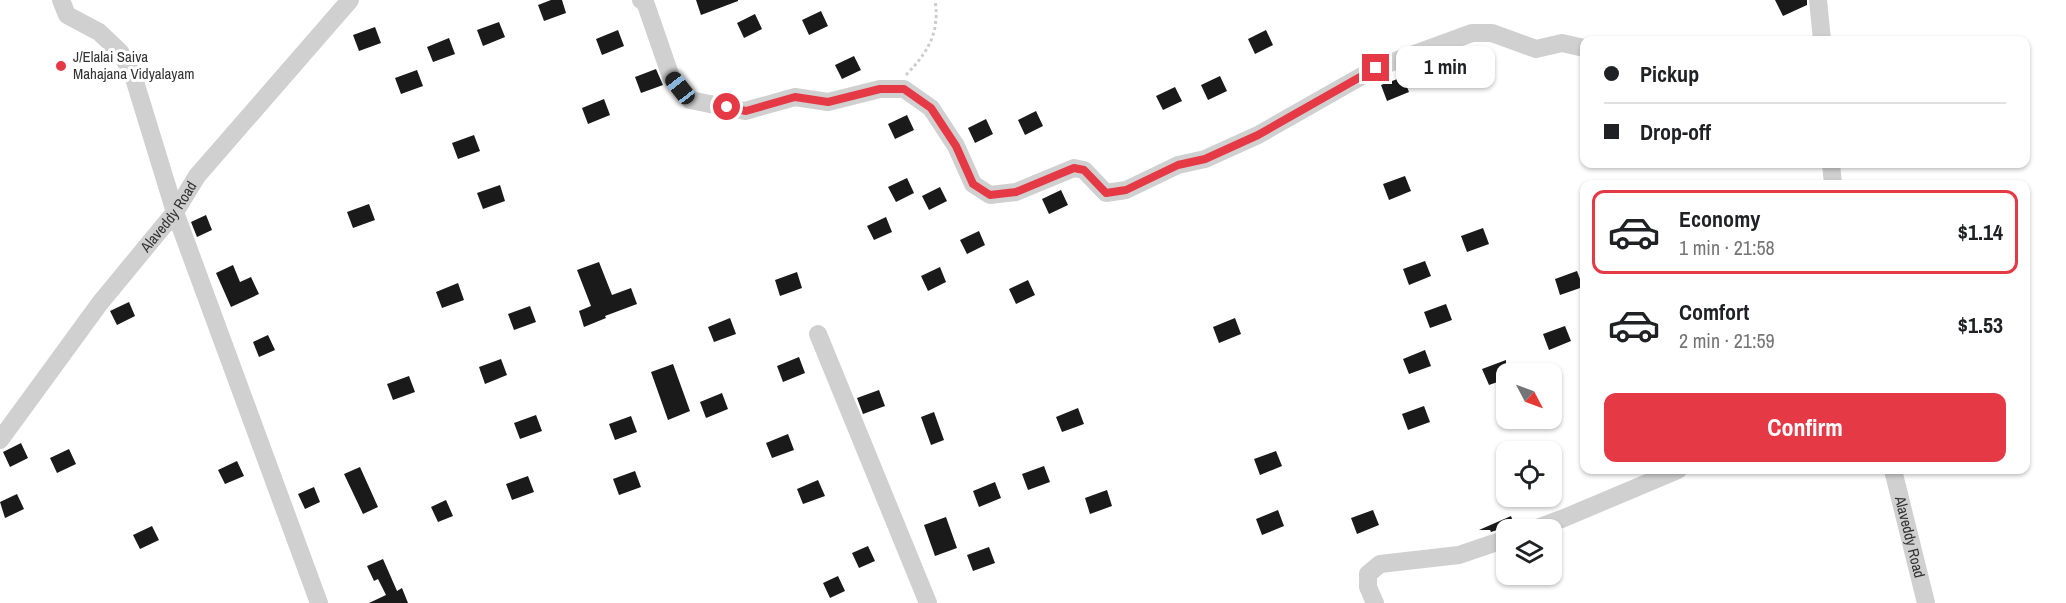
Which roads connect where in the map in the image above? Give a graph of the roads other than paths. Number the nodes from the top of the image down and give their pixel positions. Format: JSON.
{"nodes":[{"id":1,"x":61,"y":0,"type":"edge"},
{"id":2,"x":350,"y":0,"type":"edge"},
{"id":3,"x":641,"y":0,"type":"edge"},
{"id":4,"x":1818,"y":0,"type":"edge"},
{"id":5,"x":1822,"y":36,"type":"edge"},
{"id":6,"x":1580,"y":47,"type":"edge"},
{"id":7,"x":175,"y":212,"type":"junction"},
{"id":8,"x":818,"y":334,"type":"dead end"},
{"id":9,"x":0,"y":440,"type":"edge"},
{"id":10,"x":1668,"y":474,"type":"edge"},
{"id":11,"x":1894,"y":474,"type":"edge"},
{"id":12,"x":1561,"y":519,"type":"edge"},
{"id":13,"x":1496,"y":542,"type":"edge"},
{"id":14,"x":319,"y":603,"type":"edge"},
{"id":15,"x":928,"y":603,"type":"edge"},
{"id":16,"x":1375,"y":603,"type":"edge"},
{"id":17,"x":1926,"y":603,"type":"edge"}],
"edges":[{"from":1,"to":7,"type":"street"},
{"from":2,"to":7,"type":"street","name":"Alaveddy Road"},
{"from":3,"to":6,"type":"street"},
{"from":4,"to":5,"type":"street"},
{"from":7,"to":9,"type":"street","name":"Alaveddy Road"},
{"from":7,"to":14,"type":"street"},
{"from":8,"to":15,"type":"street"},
{"from":10,"to":12,"type":"street"},
{"from":11,"to":17,"type":"street","name":"Alaveddy Road"},
{"from":13,"to":16,"type":"street"}]}
